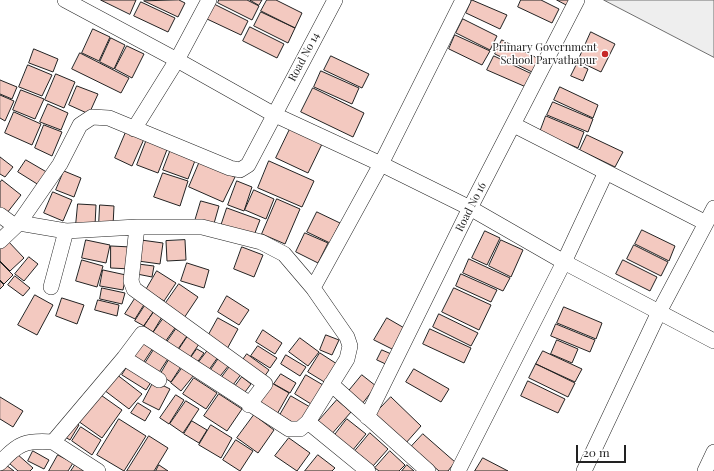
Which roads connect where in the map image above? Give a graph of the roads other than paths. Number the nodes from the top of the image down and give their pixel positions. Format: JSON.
{"nodes":[{"id":1,"x":209,"y":0,"type":"edge"},
{"id":2,"x":335,"y":0,"type":"edge"},
{"id":3,"x":462,"y":0,"type":"edge"},
{"id":4,"x":577,"y":0,"type":"edge"},
{"id":5,"x":72,"y":2,"type":"edge"},
{"id":6,"x":177,"y":60,"type":"junction"},
{"id":7,"x":273,"y":114,"type":"junction"},
{"id":8,"x":514,"y":125,"type":"junction"},
{"id":9,"x":134,"y":129,"type":"junction"},
{"id":10,"x":382,"y":164,"type":"junction"},
{"id":11,"x":606,"y":172,"type":"junction"},
{"id":12,"x":470,"y":208,"type":"junction"},
{"id":13,"x":714,"y":208,"type":"edge"},
{"id":14,"x":0,"y":215,"type":"edge"},
{"id":15,"x":706,"y":223,"type":"junction"},
{"id":16,"x":17,"y":224,"type":"junction"},
{"id":17,"x":137,"y":227,"type":"junction"},
{"id":18,"x":66,"y":231,"type":"junction"},
{"id":19,"x":0,"y":241,"type":"edge"},
{"id":20,"x":564,"y":262,"type":"junction"},
{"id":21,"x":51,"y":287,"type":"dead end"},
{"id":22,"x":312,"y":288,"type":"junction"},
{"id":23,"x":659,"y":312,"type":"junction"},
{"id":24,"x":714,"y":341,"type":"edge"},
{"id":25,"x":124,"y":358,"type":"junction"},
{"id":26,"x":159,"y":380,"type":"dead end"},
{"id":27,"x":331,"y":384,"type":"junction"},
{"id":28,"x":249,"y":405,"type":"junction"},
{"id":29,"x":367,"y":417,"type":"junction"},
{"id":30,"x":308,"y":422,"type":"junction"},
{"id":31,"x":53,"y":442,"type":"junction"},
{"id":32,"x":714,"y":452,"type":"edge"},
{"id":33,"x":0,"y":463,"type":"edge"},
{"id":34,"x":98,"y":471,"type":"edge"},
{"id":35,"x":368,"y":471,"type":"edge"},
{"id":36,"x":428,"y":471,"type":"edge"},
{"id":37,"x":458,"y":471,"type":"edge"},
{"id":38,"x":584,"y":471,"type":"edge"},
{"id":39,"x":705,"y":471,"type":"edge"}],
"edges":[{"from":1,"to":6,"type":"street"},
{"from":2,"to":7,"type":"street","name":"Road No 14"},
{"from":3,"to":10,"type":"street"},
{"from":4,"to":8,"type":"street","name":"Road No 16"},
{"from":5,"to":6,"type":"street"},
{"from":6,"to":7,"type":"street"},
{"from":6,"to":9,"type":"street"},
{"from":7,"to":9,"type":"street","name":"Road No 14"},
{"from":7,"to":10,"type":"street"},
{"from":8,"to":11,"type":"street"},
{"from":8,"to":12,"type":"street","name":"Road No 16"},
{"from":9,"to":16,"type":"street"},
{"from":10,"to":12,"type":"street"},
{"from":10,"to":22,"type":"street"},
{"from":11,"to":15,"type":"street"},
{"from":11,"to":20,"type":"street"},
{"from":12,"to":20,"type":"street"},
{"from":12,"to":29,"type":"street","name":"Road No 16"},
{"from":13,"to":15,"type":"street"},
{"from":14,"to":16,"type":"street"},
{"from":15,"to":23,"type":"street"},
{"from":16,"to":18,"type":"street"},
{"from":16,"to":19,"type":"street"},
{"from":17,"to":18,"type":"street"},
{"from":17,"to":22,"type":"street"},
{"from":17,"to":28,"type":"street"},
{"from":18,"to":21,"type":"street"},
{"from":20,"to":23,"type":"street"},
{"from":20,"to":37,"type":"street"},
{"from":22,"to":27,"type":"street"},
{"from":23,"to":24,"type":"street"},
{"from":23,"to":38,"type":"street"},
{"from":25,"to":26,"type":"street"},
{"from":25,"to":28,"type":"street"},
{"from":25,"to":31,"type":"street"},
{"from":27,"to":29,"type":"street"},
{"from":27,"to":30,"type":"street"},
{"from":28,"to":30,"type":"street"},
{"from":29,"to":36,"type":"street"},
{"from":30,"to":35,"type":"street"},
{"from":31,"to":33,"type":"street"},
{"from":31,"to":34,"type":"street"},
{"from":32,"to":39,"type":"street"}]}
